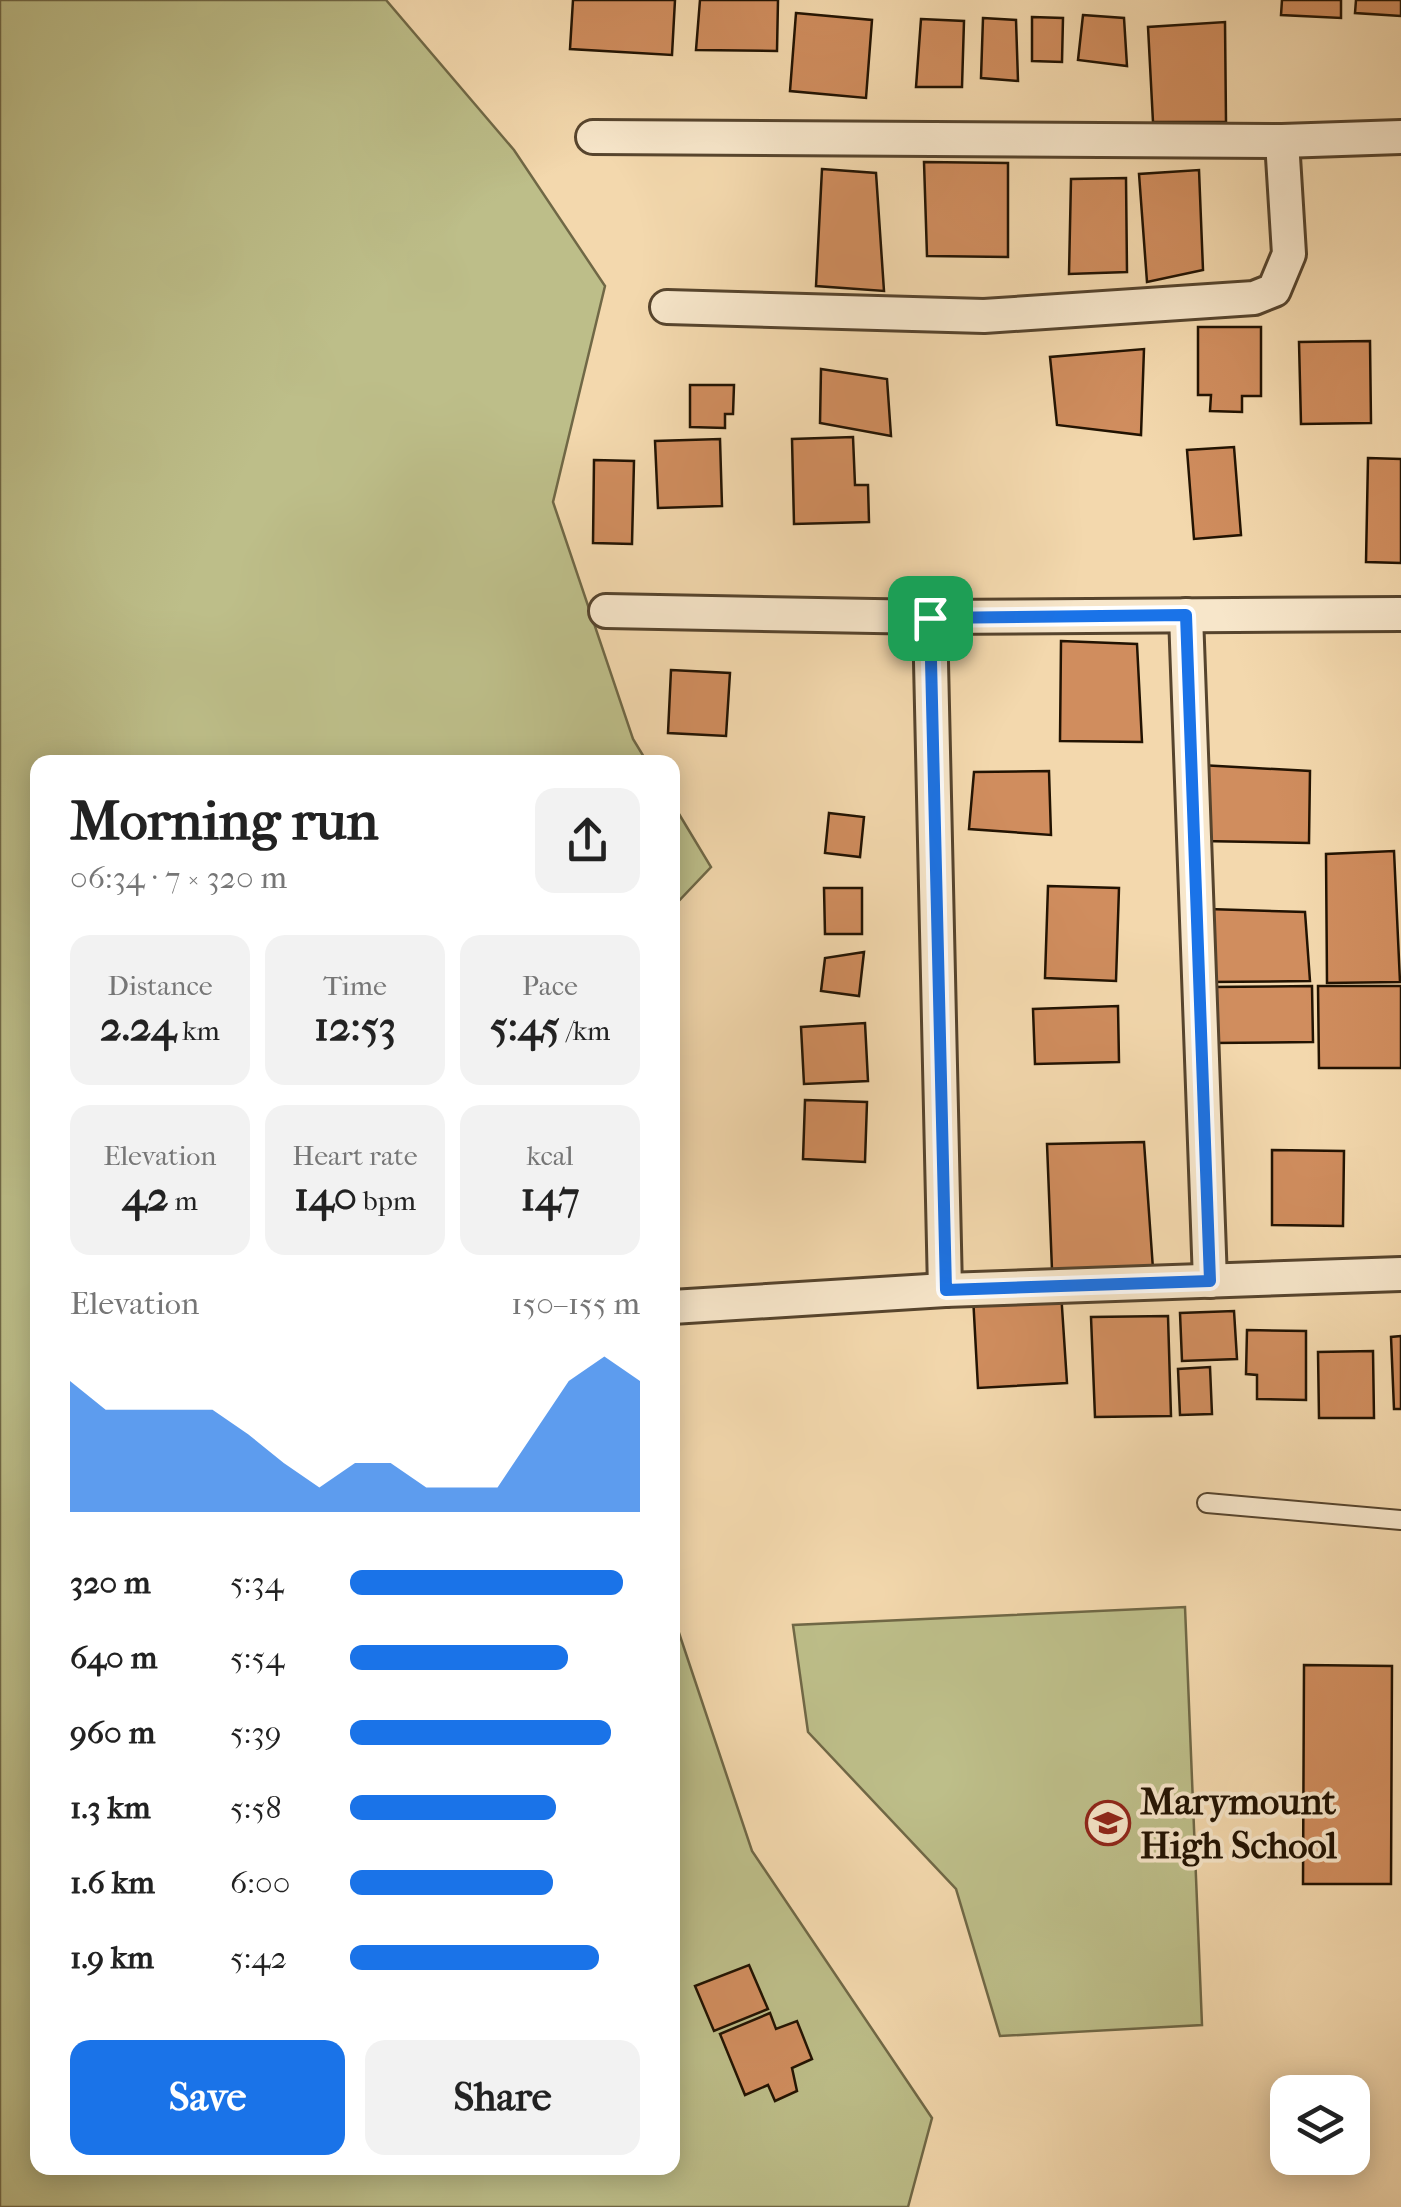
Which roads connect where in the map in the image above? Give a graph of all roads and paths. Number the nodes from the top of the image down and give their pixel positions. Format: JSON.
{"nodes":[{"id":1,"x":593,"y":137,"type":"dead end"},
{"id":2,"x":1401,"y":138,"type":"edge"},
{"id":3,"x":1282,"y":141,"type":"junction"},
{"id":4,"x":667,"y":307,"type":"dead end"},
{"id":5,"x":606,"y":611,"type":"dead end"},
{"id":6,"x":1401,"y":614,"type":"edge"},
{"id":7,"x":1186,"y":615,"type":"junction"},
{"id":8,"x":930,"y":618,"type":"junction"},
{"id":9,"x":1401,"y":1274,"type":"edge"},
{"id":10,"x":1210,"y":1281,"type":"junction"},
{"id":11,"x":946,"y":1290,"type":"junction"},
{"id":12,"x":680,"y":1307,"type":"edge"},
{"id":13,"x":1206,"y":1503,"type":"dead end"},
{"id":14,"x":1401,"y":1520,"type":"edge"}],
"edges":[{"from":1,"to":3,"type":"street"},
{"from":2,"to":3,"type":"street"},
{"from":3,"to":4,"type":"street"},
{"from":5,"to":8,"type":"street"},
{"from":6,"to":7,"type":"street"},
{"from":7,"to":8,"type":"street"},
{"from":7,"to":10,"type":"street"},
{"from":8,"to":11,"type":"street"},
{"from":9,"to":10,"type":"street"},
{"from":10,"to":11,"type":"street"},
{"from":11,"to":12,"type":"street"},
{"from":13,"to":14,"type":"lane"}]}
